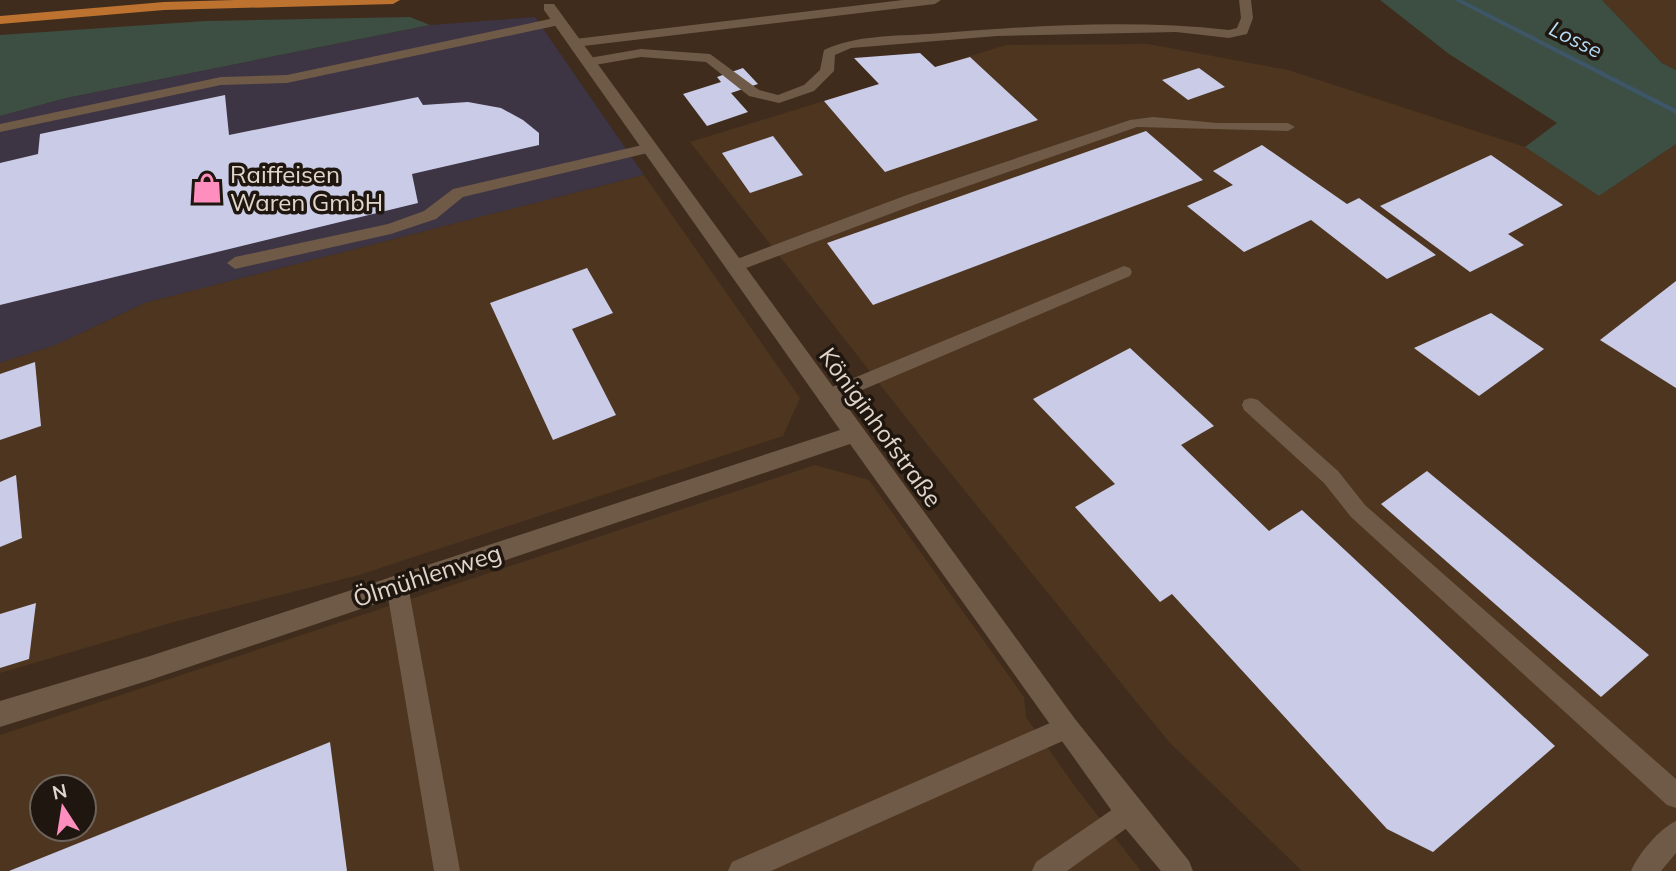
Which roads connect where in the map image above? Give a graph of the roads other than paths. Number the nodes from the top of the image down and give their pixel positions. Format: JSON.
{"nodes":[{"id":1,"x":393,"y":0,"type":"edge"},
{"id":2,"x":935,"y":0,"type":"edge"},
{"id":3,"x":1245,"y":0,"type":"edge"},
{"id":4,"x":554,"y":14,"type":"joint"},
{"id":5,"x":0,"y":20,"type":"edge"},
{"id":6,"x":575,"y":43,"type":"junction"},
{"id":7,"x":589,"y":62,"type":"junction"},
{"id":8,"x":1289,"y":127,"type":"dead end"},
{"id":9,"x":0,"y":128,"type":"edge"},
{"id":10,"x":651,"y":148,"type":"junction"},
{"id":11,"x":235,"y":264,"type":"dead end"},
{"id":12,"x":735,"y":266,"type":"junction"},
{"id":13,"x":1124,"y":272,"type":"dead end"},
{"id":14,"x":827,"y":397,"type":"junction"},
{"id":15,"x":1251,"y":405,"type":"dead end"},
{"id":16,"x":853,"y":434,"type":"junction"},
{"id":17,"x":397,"y":586,"type":"junction"},
{"id":18,"x":0,"y":714,"type":"edge"},
{"id":19,"x":1066,"y":728,"type":"junction"},
{"id":20,"x":1676,"y":796,"type":"edge"},
{"id":21,"x":1129,"y":811,"type":"junction"},
{"id":22,"x":1676,"y":834,"type":"edge"},
{"id":23,"x":447,"y":871,"type":"edge"},
{"id":24,"x":741,"y":871,"type":"edge"},
{"id":25,"x":1045,"y":871,"type":"edge"},
{"id":26,"x":1179,"y":871,"type":"edge"},
{"id":27,"x":1644,"y":871,"type":"edge"}],
"edges":[{"from":1,"to":5,"type":"main road"},
{"from":2,"to":6,"type":"lane"},
{"from":3,"to":7,"type":"lane"},
{"from":4,"to":6,"type":"street","name":"Königinhofstraße"},
{"from":4,"to":9,"type":"lane"},
{"from":6,"to":7,"type":"street","name":"Königinhofstraße"},
{"from":7,"to":10,"type":"street","name":"Königinhofstraße"},
{"from":8,"to":12,"type":"lane"},
{"from":10,"to":11,"type":"lane"},
{"from":10,"to":12,"type":"street","name":"Königinhofstraße"},
{"from":12,"to":14,"type":"street","name":"Königinhofstraße"},
{"from":13,"to":14,"type":"lane"},
{"from":14,"to":16,"type":"street","name":"Königinhofstraße"},
{"from":15,"to":20,"type":"lane"},
{"from":16,"to":17,"type":"street","name":"Ölmühlenweg"},
{"from":16,"to":19,"type":"street","name":"Königinhofstraße"},
{"from":17,"to":18,"type":"street","name":"Ölmühlenweg"},
{"from":17,"to":23,"type":"lane"},
{"from":19,"to":21,"type":"street","name":"Königinhofstraße"},
{"from":19,"to":24,"type":"lane"},
{"from":21,"to":25,"type":"lane"},
{"from":21,"to":26,"type":"street","name":"Königinhofstraße"},
{"from":22,"to":27,"type":"lane"}]}
